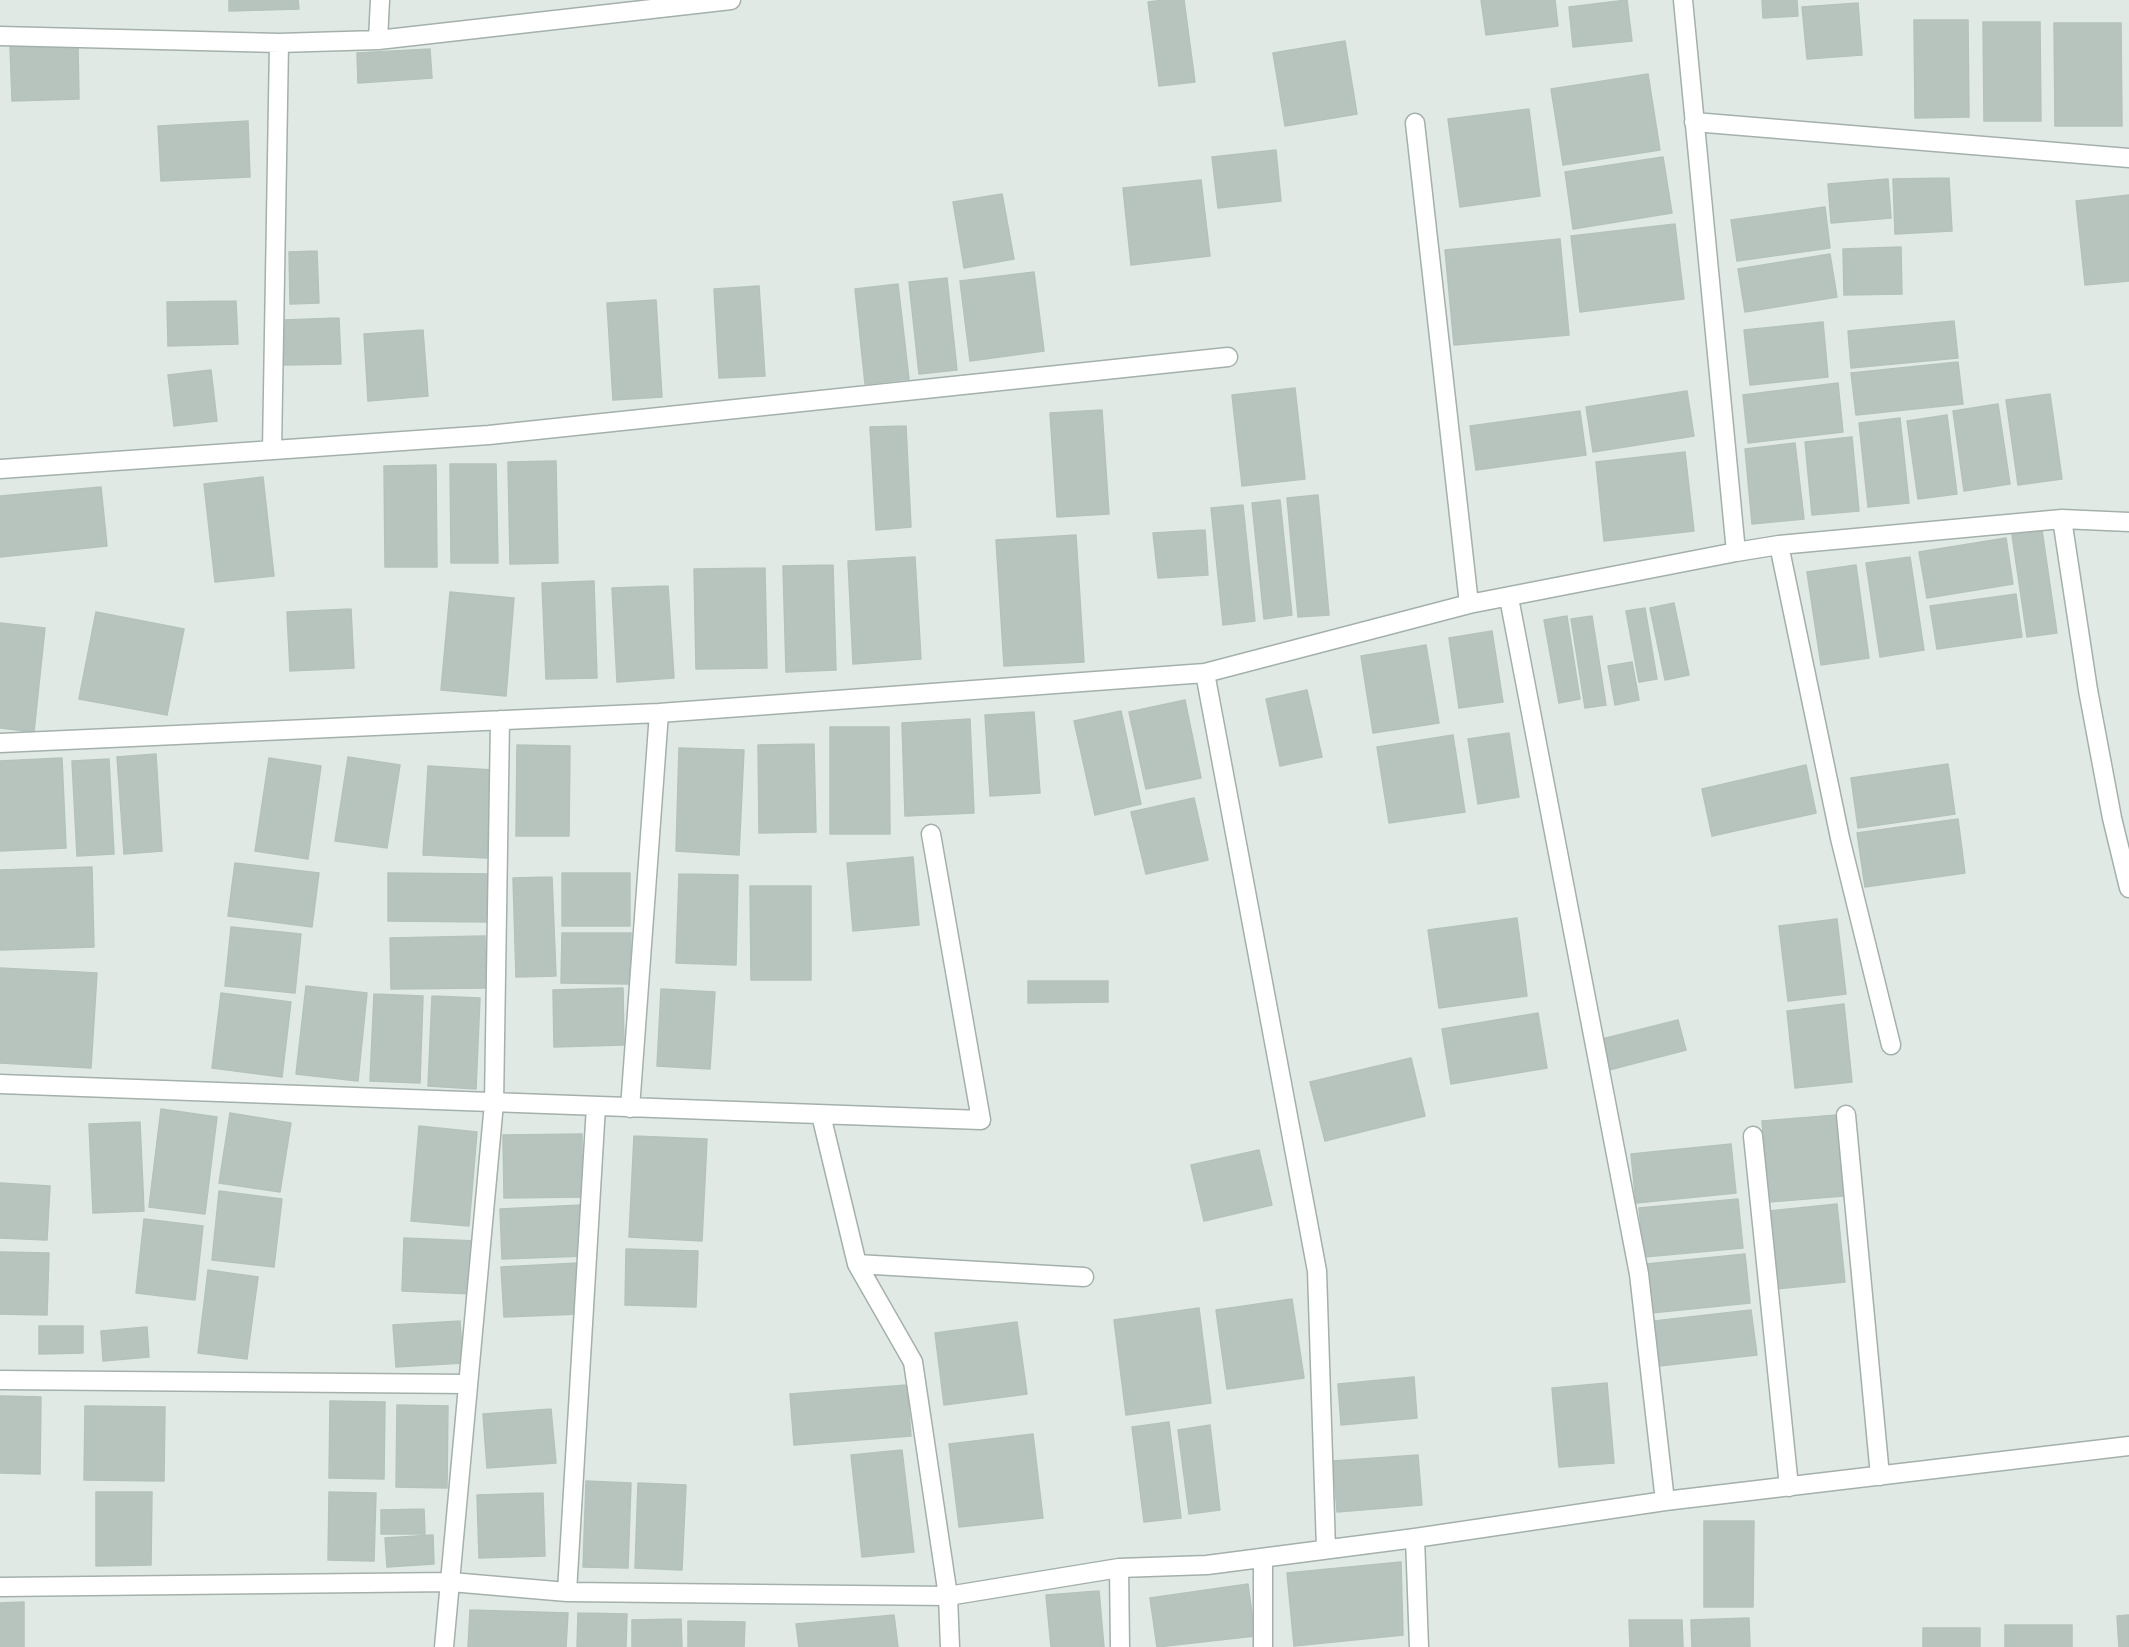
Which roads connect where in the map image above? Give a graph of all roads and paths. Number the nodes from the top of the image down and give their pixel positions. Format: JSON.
{"nodes":[{"id":1,"x":380,"y":0,"type":"edge"},
{"id":2,"x":731,"y":0,"type":"edge"},
{"id":3,"x":1683,"y":0,"type":"edge"},
{"id":4,"x":0,"y":36,"type":"edge"},
{"id":5,"x":378,"y":40,"type":"junction"},
{"id":6,"x":279,"y":43,"type":"junction"},
{"id":7,"x":1694,"y":122,"type":"junction"},
{"id":8,"x":1415,"y":123,"type":"dead end"},
{"id":9,"x":2129,"y":158,"type":"edge"},
{"id":10,"x":1228,"y":357,"type":"dead end"},
{"id":11,"x":272,"y":450,"type":"junction"},
{"id":12,"x":0,"y":469,"type":"edge"},
{"id":13,"x":2062,"y":519,"type":"junction"},
{"id":14,"x":2129,"y":522,"type":"edge"},
{"id":15,"x":1779,"y":545,"type":"junction"},
{"id":16,"x":1736,"y":552,"type":"junction"},
{"id":17,"x":1509,"y":598,"type":"junction"},
{"id":18,"x":1469,"y":604,"type":"junction"},
{"id":19,"x":1205,"y":673,"type":"junction"},
{"id":20,"x":659,"y":713,"type":"junction"},
{"id":21,"x":500,"y":720,"type":"junction"},
{"id":22,"x":0,"y":742,"type":"edge"},
{"id":23,"x":2120,"y":817,"type":"edge"},
{"id":24,"x":931,"y":834,"type":"dead end"},
{"id":25,"x":2129,"y":888,"type":"edge"},
{"id":26,"x":1891,"y":1045,"type":"dead end"},
{"id":27,"x":0,"y":1084,"type":"edge"},
{"id":28,"x":494,"y":1103,"type":"junction"},
{"id":29,"x":596,"y":1106,"type":"junction"},
{"id":30,"x":630,"y":1108,"type":"junction"},
{"id":31,"x":822,"y":1115,"type":"junction"},
{"id":32,"x":1846,"y":1115,"type":"dead end"},
{"id":33,"x":1753,"y":1137,"type":"dead end"},
{"id":34,"x":857,"y":1264,"type":"junction"},
{"id":35,"x":1083,"y":1277,"type":"dead end"},
{"id":36,"x":0,"y":1380,"type":"edge"},
{"id":37,"x":468,"y":1384,"type":"junction"},
{"id":38,"x":2129,"y":1446,"type":"edge"},
{"id":39,"x":1880,"y":1476,"type":"junction"},
{"id":40,"x":1790,"y":1487,"type":"junction"},
{"id":41,"x":1665,"y":1501,"type":"junction"},
{"id":42,"x":1415,"y":1538,"type":"junction"},
{"id":43,"x":1326,"y":1549,"type":"junction"},
{"id":44,"x":1263,"y":1557,"type":"junction"},
{"id":45,"x":1119,"y":1568,"type":"junction"},
{"id":46,"x":451,"y":1582,"type":"junction"},
{"id":47,"x":0,"y":1587,"type":"edge"},
{"id":48,"x":567,"y":1592,"type":"junction"},
{"id":49,"x":948,"y":1596,"type":"junction"},
{"id":50,"x":444,"y":1647,"type":"edge"},
{"id":51,"x":950,"y":1647,"type":"edge"},
{"id":52,"x":1120,"y":1647,"type":"edge"},
{"id":53,"x":1263,"y":1647,"type":"edge"},
{"id":54,"x":1419,"y":1647,"type":"edge"}],
"edges":[{"from":1,"to":5,"type":"street"},
{"from":2,"to":5,"type":"street"},
{"from":3,"to":7,"type":"street"},
{"from":4,"to":6,"type":"street"},
{"from":5,"to":6,"type":"street"},
{"from":6,"to":11,"type":"street"},
{"from":7,"to":9,"type":"street"},
{"from":7,"to":16,"type":"street"},
{"from":8,"to":18,"type":"street"},
{"from":10,"to":11,"type":"street"},
{"from":11,"to":12,"type":"street"},
{"from":13,"to":14,"type":"street"},
{"from":13,"to":15,"type":"street"},
{"from":13,"to":23,"type":"street"},
{"from":15,"to":16,"type":"street"},
{"from":15,"to":26,"type":"street"},
{"from":16,"to":17,"type":"street"},
{"from":17,"to":18,"type":"street"},
{"from":17,"to":41,"type":"street"},
{"from":18,"to":19,"type":"street"},
{"from":19,"to":20,"type":"street"},
{"from":19,"to":43,"type":"street"},
{"from":20,"to":21,"type":"street"},
{"from":20,"to":30,"type":"street"},
{"from":21,"to":22,"type":"street"},
{"from":21,"to":28,"type":"street"},
{"from":23,"to":25,"type":"street"},
{"from":24,"to":31,"type":"street"},
{"from":27,"to":28,"type":"street"},
{"from":28,"to":29,"type":"street"},
{"from":28,"to":37,"type":"street"},
{"from":29,"to":30,"type":"street"},
{"from":29,"to":48,"type":"street"},
{"from":30,"to":31,"type":"street"},
{"from":31,"to":34,"type":"street"},
{"from":32,"to":39,"type":"street"},
{"from":33,"to":40,"type":"street"},
{"from":34,"to":35,"type":"street"},
{"from":34,"to":49,"type":"street"},
{"from":36,"to":37,"type":"street"},
{"from":37,"to":46,"type":"street"},
{"from":38,"to":39,"type":"street"},
{"from":39,"to":40,"type":"street"},
{"from":40,"to":41,"type":"street"},
{"from":41,"to":42,"type":"street"},
{"from":42,"to":43,"type":"street"},
{"from":42,"to":54,"type":"street"},
{"from":43,"to":44,"type":"street"},
{"from":44,"to":45,"type":"street"},
{"from":44,"to":53,"type":"street"},
{"from":45,"to":49,"type":"street"},
{"from":45,"to":52,"type":"street"},
{"from":46,"to":47,"type":"street"},
{"from":46,"to":48,"type":"street"},
{"from":46,"to":50,"type":"street"},
{"from":48,"to":49,"type":"street"},
{"from":49,"to":51,"type":"street"}]}
